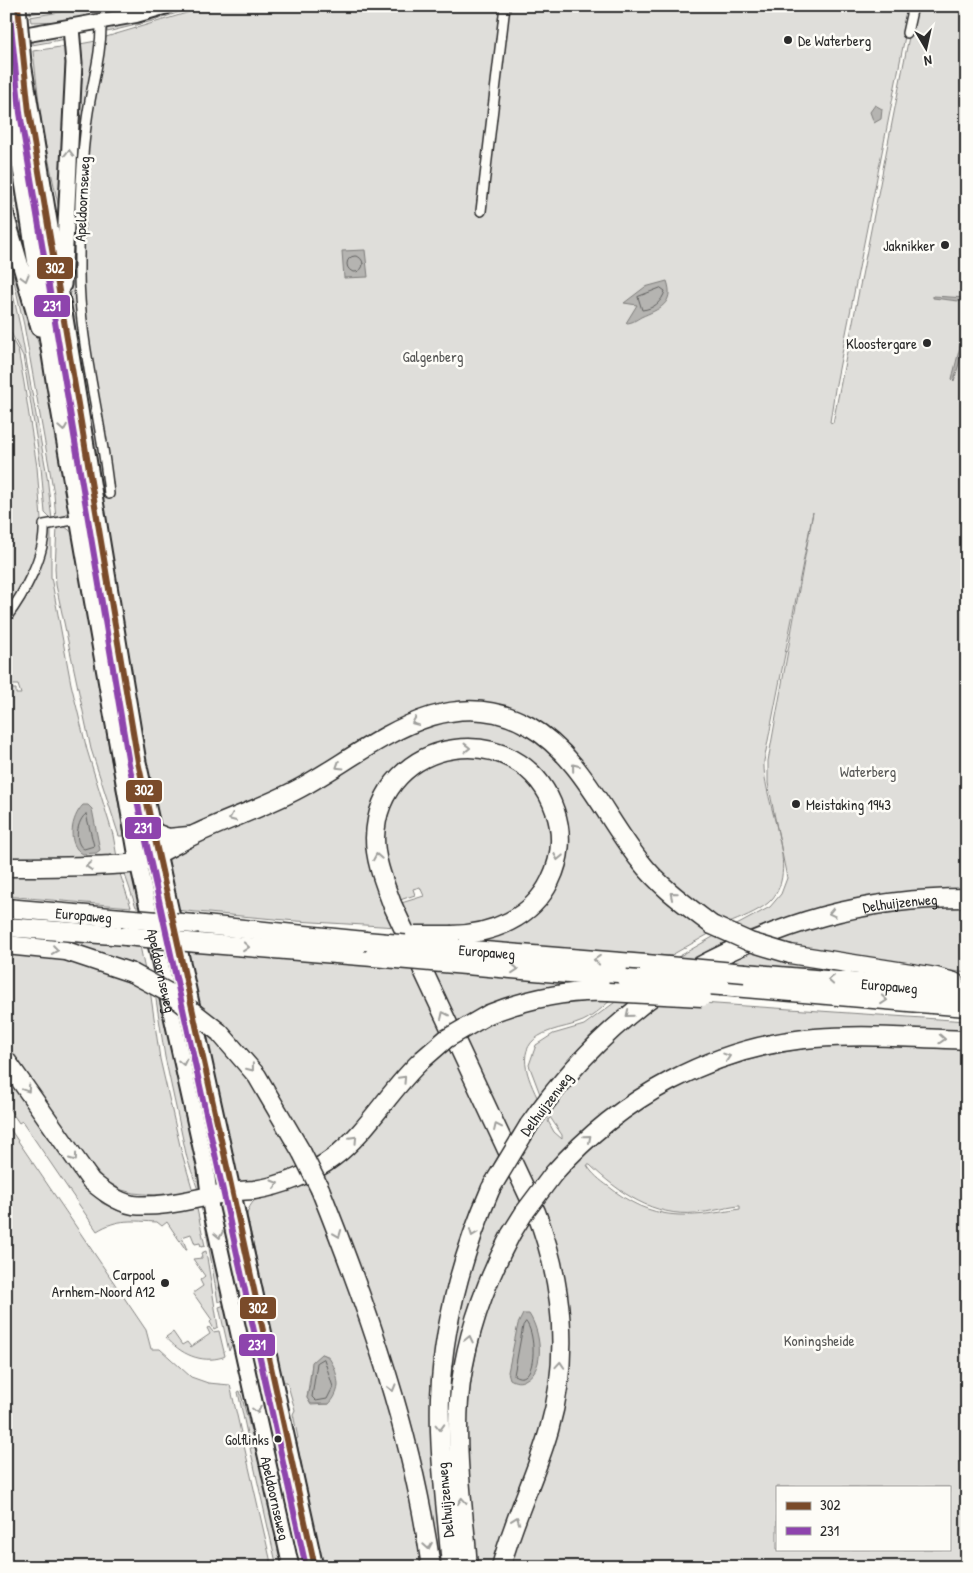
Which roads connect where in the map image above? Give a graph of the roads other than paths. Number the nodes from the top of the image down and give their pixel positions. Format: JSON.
{"nodes":[{"id":1,"x":18,"y":6,"type":"edge"},
{"id":2,"x":167,"y":6,"type":"edge"},
{"id":3,"x":505,"y":6,"type":"edge"},
{"id":4,"x":913,"y":6,"type":"edge"},
{"id":5,"x":101,"y":22,"type":"junction"},
{"id":6,"x":71,"y":27,"type":"junction"},
{"id":7,"x":907,"y":33,"type":"dead end"},
{"id":8,"x":6,"y":38,"type":"edge"},
{"id":9,"x":6,"y":73,"type":"edge"},
{"id":10,"x":481,"y":211,"type":"dead end"},
{"id":11,"x":6,"y":215,"type":"edge"},
{"id":12,"x":62,"y":302,"type":"junction"},
{"id":13,"x":54,"y":380,"type":"junction"},
{"id":14,"x":110,"y":494,"type":"dead end"},
{"id":15,"x":80,"y":518,"type":"junction"},
{"id":16,"x":6,"y":618,"type":"edge"},
{"id":17,"x":153,"y":832,"type":"junction"},
{"id":18,"x":194,"y":835,"type":"junction"},
{"id":19,"x":158,"y":854,"type":"junction"},
{"id":20,"x":138,"y":863,"type":"junction"},
{"id":21,"x":6,"y":867,"type":"edge"},
{"id":22,"x":967,"y":898,"type":"edge"},
{"id":23,"x":6,"y":908,"type":"edge"},
{"id":24,"x":6,"y":927,"type":"edge"},
{"id":25,"x":6,"y":945,"type":"edge"},
{"id":26,"x":459,"y":950,"type":"junction"},
{"id":27,"x":967,"y":985,"type":"edge"},
{"id":28,"x":967,"y":992,"type":"edge"},
{"id":29,"x":835,"y":996,"type":"junction"},
{"id":30,"x":967,"y":1007,"type":"edge"},
{"id":31,"x":967,"y":1040,"type":"edge"},
{"id":32,"x":6,"y":1060,"type":"edge"},
{"id":33,"x":232,"y":1191,"type":"junction"},
{"id":34,"x":208,"y":1196,"type":"junction"},
{"id":35,"x":269,"y":1358,"type":"junction"},
{"id":36,"x":246,"y":1363,"type":"junction"},
{"id":37,"x":291,"y":1567,"type":"edge"},
{"id":38,"x":314,"y":1567,"type":"edge"},
{"id":39,"x":432,"y":1567,"type":"edge"},
{"id":40,"x":451,"y":1567,"type":"edge"},
{"id":41,"x":468,"y":1567,"type":"edge"},
{"id":42,"x":501,"y":1567,"type":"edge"}],
"edges":[{"from":1,"to":12,"type":"main road","name":"Apeldoornseweg","bridge":true},
{"from":2,"to":5,"type":"main road"},
{"from":3,"to":10,"type":"street"},
{"from":4,"to":7,"type":"street"},
{"from":5,"to":6,"type":"main road"},
{"from":5,"to":14,"type":"street","name":"Apeldoornseweg"},
{"from":6,"to":8,"type":"main road"},
{"from":12,"to":6,"type":"main road","one_way":true},
{"from":9,"to":13,"type":"main road","name":"Apeldoornseweg"},
{"from":11,"to":13,"type":"main road","one_way":true},
{"from":12,"to":17,"type":"main road","name":"Apeldoornseweg"},
{"from":13,"to":15,"type":"main road","name":"Apeldoornseweg","one_way":true},
{"from":15,"to":16,"type":"street"},
{"from":15,"to":20,"type":"main road","name":"Apeldoornseweg"},
{"from":17,"to":18,"type":"highway"},
{"from":17,"to":19,"type":"main road","name":"Apeldoornseweg"},
{"from":18,"to":19,"type":"highway"},
{"from":27,"to":18,"type":"highway","one_way":true,"bridge":true},
{"from":19,"to":20,"type":"highway"},
{"from":19,"to":33,"type":"main road","name":"Apeldoornseweg"},
{"from":20,"to":21,"type":"highway","one_way":true},
{"from":20,"to":34,"type":"main road","name":"Apeldoornseweg","one_way":true},
{"from":22,"to":40,"type":"highway","name":"Delhuijzenweg","one_way":true,"bridge":true},
{"from":23,"to":26,"type":"highway","name":"Europaweg","bridge":true},
{"from":24,"to":26,"type":"highway","name":"Europaweg","one_way":true,"bridge":true},
{"from":25,"to":39,"type":"highway","one_way":true,"bridge":true},
{"from":28,"to":26,"type":"highway","name":"Europaweg","one_way":true,"bridge":true},
{"from":26,"to":29,"type":"highway","name":"Europaweg","one_way":true,"bridge":true},
{"from":42,"to":26,"type":"highway","one_way":true},
{"from":29,"to":30,"type":"highway","name":"Europaweg","one_way":true},
{"from":33,"to":29,"type":"highway","one_way":true,"bridge":true},
{"from":41,"to":31,"type":"highway","name":"Delhuijzenweg","one_way":true,"bridge":true},
{"from":32,"to":34,"type":"highway","one_way":true},
{"from":33,"to":34,"type":"highway"},
{"from":33,"to":35,"type":"main road","name":"Apeldoornseweg"},
{"from":34,"to":36,"type":"main road","name":"Apeldoornseweg","one_way":true},
{"from":35,"to":36,"type":"main road"},
{"from":35,"to":38,"type":"main road","name":"Apeldoornseweg"},
{"from":36,"to":37,"type":"main road","name":"Apeldoornseweg","one_way":true}]}
